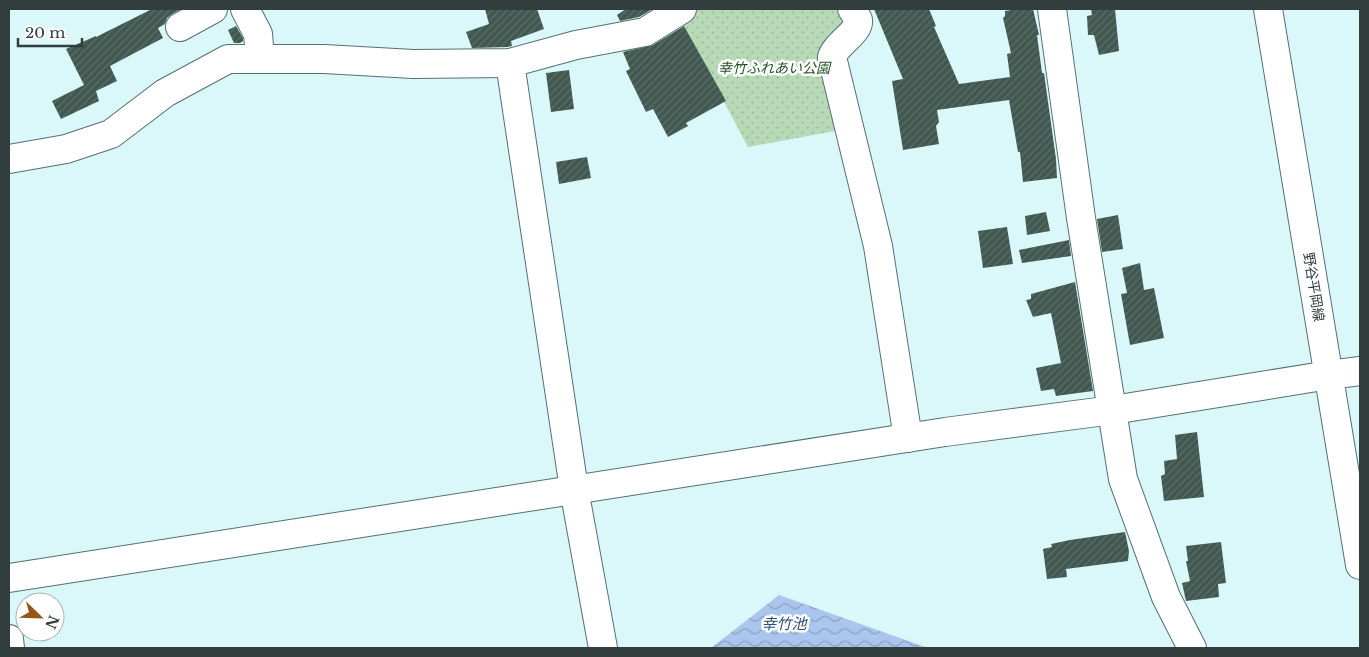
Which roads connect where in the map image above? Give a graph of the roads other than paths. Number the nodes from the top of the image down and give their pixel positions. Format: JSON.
{"nodes":[{"id":1,"x":214,"y":9,"type":"edge"},
{"id":2,"x":245,"y":9,"type":"edge"},
{"id":3,"x":682,"y":9,"type":"edge"},
{"id":4,"x":852,"y":9,"type":"edge"},
{"id":5,"x":1052,"y":9,"type":"edge"},
{"id":6,"x":1268,"y":9,"type":"edge"},
{"id":7,"x":180,"y":27,"type":"dead end"},
{"id":8,"x":260,"y":58,"type":"junction"},
{"id":9,"x":510,"y":63,"type":"junction"},
{"id":10,"x":9,"y":153,"type":"edge"},
{"id":11,"x":1360,"y":371,"type":"edge"},
{"id":12,"x":1329,"y":375,"type":"junction"},
{"id":13,"x":1113,"y":410,"type":"junction"},
{"id":14,"x":908,"y":438,"type":"junction"},
{"id":15,"x":574,"y":489,"type":"junction"},
{"id":16,"x":1360,"y":565,"type":"edge"},
{"id":17,"x":9,"y":578,"type":"edge"},
{"id":18,"x":9,"y":639,"type":"edge"},
{"id":19,"x":10,"y":648,"type":"edge"},
{"id":20,"x":603,"y":648,"type":"edge"},
{"id":21,"x":1192,"y":648,"type":"edge"}],
"edges":[{"from":1,"to":7,"type":"street"},
{"from":2,"to":8,"type":"street"},
{"from":3,"to":9,"type":"street"},
{"from":4,"to":14,"type":"street"},
{"from":5,"to":13,"type":"street"},
{"from":6,"to":12,"type":"street","name":"野谷平岡線"},
{"from":8,"to":9,"type":"street"},
{"from":8,"to":10,"type":"street"},
{"from":9,"to":15,"type":"street"},
{"from":11,"to":12,"type":"street"},
{"from":12,"to":13,"type":"street"},
{"from":12,"to":16,"type":"street","name":"野谷平岡線"},
{"from":13,"to":14,"type":"street"},
{"from":13,"to":21,"type":"street"},
{"from":14,"to":15,"type":"street"},
{"from":15,"to":17,"type":"street"},
{"from":15,"to":20,"type":"street"},
{"from":18,"to":19,"type":"street"}]}
